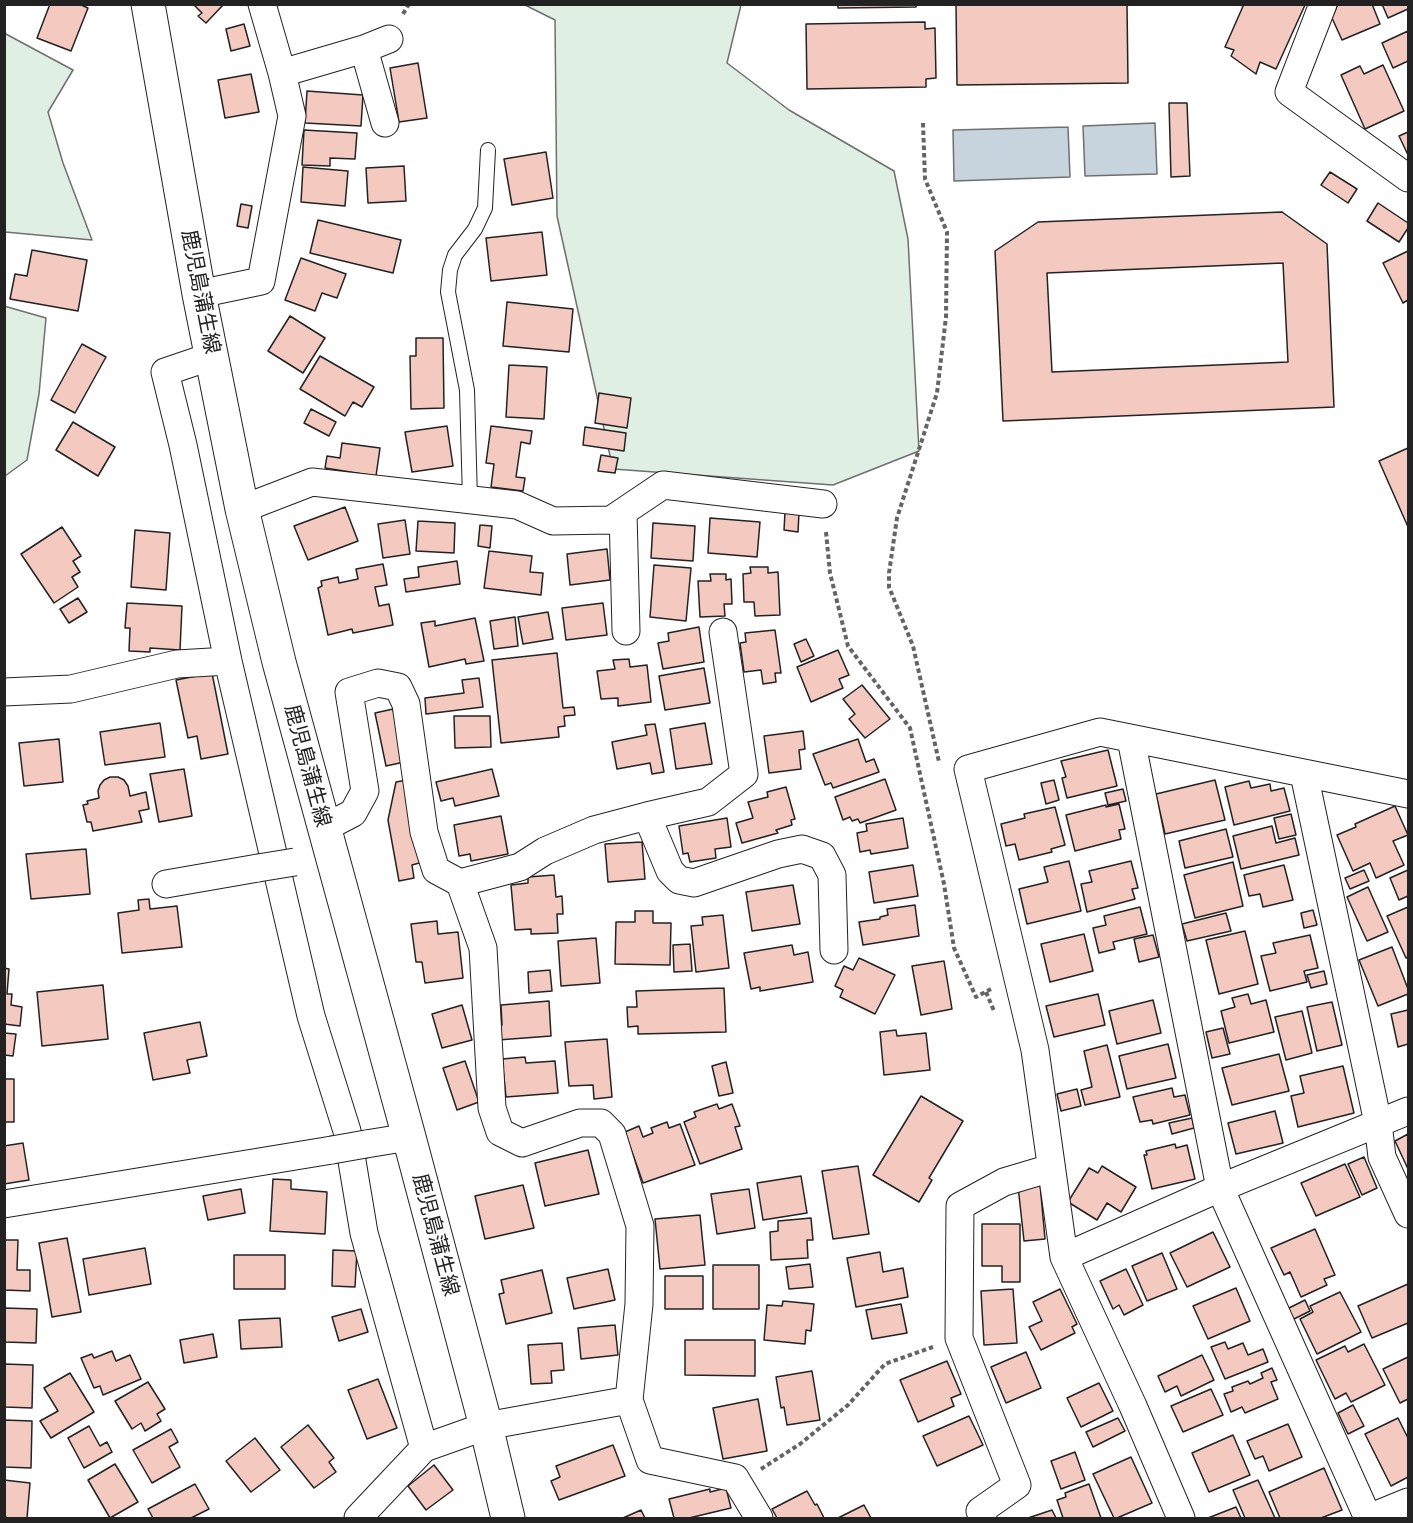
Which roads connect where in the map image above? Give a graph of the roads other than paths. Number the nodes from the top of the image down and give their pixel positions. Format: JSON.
{"nodes":[{"id":1,"x":148,"y":4,"type":"edge"},
{"id":2,"x":262,"y":4,"type":"edge"},
{"id":3,"x":1323,"y":4,"type":"edge"},
{"id":4,"x":389,"y":39,"type":"dead end"},
{"id":5,"x":364,"y":49,"type":"junction"},
{"id":6,"x":282,"y":73,"type":"junction"},
{"id":7,"x":385,"y":123,"type":"dead end"},
{"id":8,"x":488,"y":150,"type":"dead end"},
{"id":9,"x":1408,"y":177,"type":"edge"},
{"id":10,"x":199,"y":294,"type":"junction"},
{"id":11,"x":212,"y":356,"type":"junction"},
{"id":12,"x":470,"y":500,"type":"junction"},
{"id":13,"x":823,"y":504,"type":"road end"},
{"id":14,"x":242,"y":509,"type":"junction"},
{"id":15,"x":623,"y":512,"type":"junction"},
{"id":16,"x":626,"y":631,"type":"dead end"},
{"id":17,"x":723,"y":632,"type":"dead end"},
{"id":18,"x":228,"y":661,"type":"junction"},
{"id":19,"x":4,"y":692,"type":"edge"},
{"id":20,"x":1131,"y":739,"type":"junction"},
{"id":21,"x":1304,"y":774,"type":"junction"},
{"id":22,"x":1408,"y":794,"type":"edge"},
{"id":23,"x":647,"y":816,"type":"junction"},
{"id":24,"x":327,"y":841,"type":"junction"},
{"id":25,"x":460,"y":883,"type":"junction"},
{"id":26,"x":166,"y":884,"type":"dead end"},
{"id":27,"x":834,"y":950,"type":"dead end"},
{"id":28,"x":1408,"y":1111,"type":"edge"},
{"id":29,"x":1378,"y":1123,"type":"junction"},
{"id":30,"x":410,"y":1137,"type":"junction"},
{"id":31,"x":1051,"y":1168,"type":"junction"},
{"id":32,"x":1220,"y":1188,"type":"junction"},
{"id":33,"x":4,"y":1204,"type":"edge"},
{"id":34,"x":1408,"y":1214,"type":"edge"},
{"id":35,"x":1064,"y":1257,"type":"junction"},
{"id":36,"x":629,"y":1400,"type":"junction"},
{"id":37,"x":486,"y":1426,"type":"junction"},
{"id":38,"x":424,"y":1448,"type":"junction"},
{"id":39,"x":1408,"y":1502,"type":"edge"},
{"id":40,"x":358,"y":1518,"type":"edge"},
{"id":41,"x":508,"y":1518,"type":"edge"},
{"id":42,"x":759,"y":1518,"type":"edge"},
{"id":43,"x":983,"y":1518,"type":"edge"},
{"id":44,"x":1181,"y":1518,"type":"edge"},
{"id":45,"x":1368,"y":1518,"type":"edge"}],
"edges":[{"from":1,"to":10,"type":"main road","name":"鹿児島蒲生線"},
{"from":2,"to":6,"type":"street"},
{"from":3,"to":9,"type":"street"},
{"from":4,"to":5,"type":"street"},
{"from":5,"to":6,"type":"street"},
{"from":5,"to":7,"type":"street"},
{"from":6,"to":10,"type":"street"},
{"from":8,"to":12,"type":"lane"},
{"from":10,"to":11,"type":"main road","name":"鹿児島蒲生線"},
{"from":11,"to":14,"type":"main road","name":"鹿児島蒲生線"},
{"from":11,"to":18,"type":"street"},
{"from":12,"to":14,"type":"street"},
{"from":12,"to":15,"type":"street"},
{"from":13,"to":15,"type":"street"},
{"from":14,"to":24,"type":"main road","name":"鹿児島蒲生線"},
{"from":15,"to":16,"type":"street"},
{"from":17,"to":23,"type":"street"},
{"from":18,"to":19,"type":"street"},
{"from":18,"to":38,"type":"street"},
{"from":20,"to":21,"type":"street"},
{"from":20,"to":31,"type":"street"},
{"from":20,"to":32,"type":"street"},
{"from":21,"to":22,"type":"street"},
{"from":21,"to":29,"type":"street"},
{"from":23,"to":25,"type":"street"},
{"from":23,"to":27,"type":"street"},
{"from":24,"to":25,"type":"street"},
{"from":24,"to":26,"type":"street","bridge":true},
{"from":24,"to":30,"type":"main road","name":"鹿児島蒲生線"},
{"from":25,"to":36,"type":"street"},
{"from":28,"to":29,"type":"street"},
{"from":29,"to":32,"type":"street"},
{"from":29,"to":34,"type":"street"},
{"from":30,"to":33,"type":"street","bridge":true},
{"from":30,"to":37,"type":"main road","name":"鹿児島蒲生線"},
{"from":31,"to":35,"type":"street"},
{"from":31,"to":43,"type":"street"},
{"from":32,"to":35,"type":"street"},
{"from":32,"to":45,"type":"street"},
{"from":35,"to":44,"type":"street"},
{"from":36,"to":37,"type":"street"},
{"from":36,"to":42,"type":"street"},
{"from":37,"to":38,"type":"street"},
{"from":37,"to":41,"type":"main road","name":"鹿児島蒲生線"},
{"from":38,"to":40,"type":"street"},
{"from":39,"to":45,"type":"street"}]}
